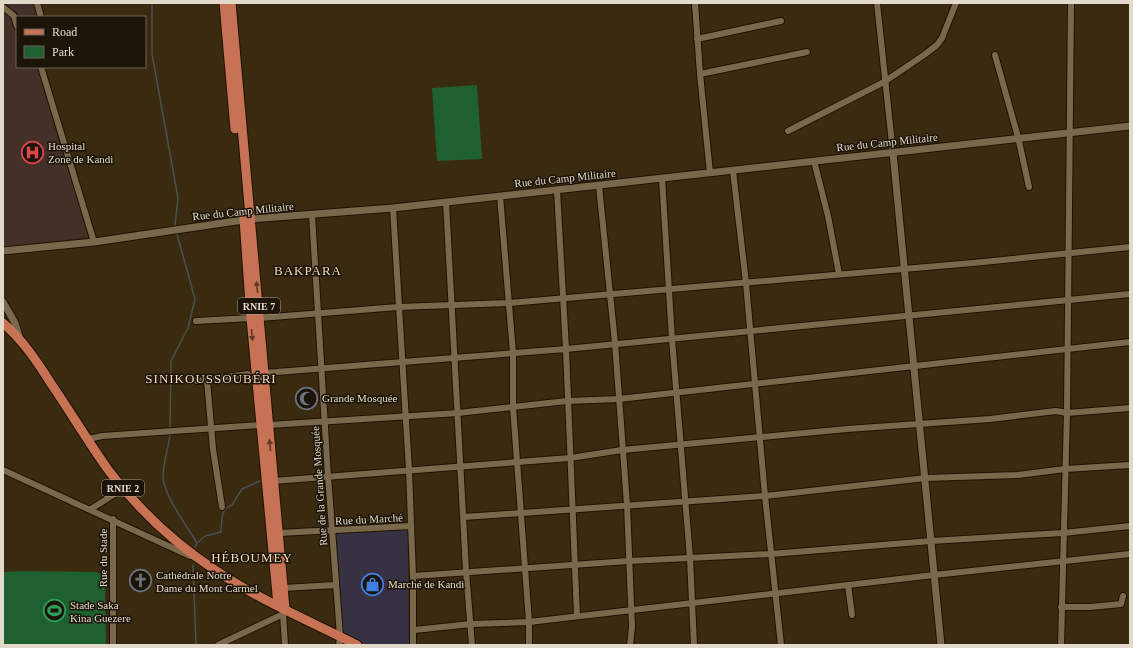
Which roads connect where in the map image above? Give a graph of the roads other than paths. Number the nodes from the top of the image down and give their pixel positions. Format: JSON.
{"nodes":[{"id":1,"x":37,"y":3,"type":"edge"},
{"id":2,"x":224,"y":3,"type":"edge"},
{"id":3,"x":231,"y":3,"type":"edge"},
{"id":4,"x":695,"y":3,"type":"edge"},
{"id":5,"x":877,"y":3,"type":"edge"},
{"id":6,"x":956,"y":3,"type":"edge"},
{"id":7,"x":1071,"y":3,"type":"edge"},
{"id":8,"x":3,"y":7,"type":"edge"},
{"id":9,"x":41,"y":16,"type":"edge"},
{"id":10,"x":781,"y":21,"type":"dead end"},
{"id":11,"x":16,"y":23,"type":"edge"},
{"id":12,"x":697,"y":39,"type":"junction"},
{"id":13,"x":807,"y":52,"type":"dead end"},
{"id":14,"x":995,"y":55,"type":"dead end"},
{"id":15,"x":41,"y":68,"type":"edge"},
{"id":16,"x":700,"y":74,"type":"junction"},
{"id":17,"x":884,"y":82,"type":"junction"},
{"id":18,"x":1130,"y":126,"type":"edge"},
{"id":19,"x":788,"y":131,"type":"dead end"},
{"id":20,"x":1070,"y":132,"type":"junction"},
{"id":21,"x":1018,"y":137,"type":"junction"},
{"id":22,"x":892,"y":153,"type":"junction"},
{"id":23,"x":814,"y":161,"type":"junction"},
{"id":24,"x":733,"y":171,"type":"junction"},
{"id":25,"x":710,"y":173,"type":"junction"},
{"id":26,"x":662,"y":178,"type":"junction"},
{"id":27,"x":599,"y":186,"type":"junction"},
{"id":28,"x":1029,"y":187,"type":"dead end"},
{"id":29,"x":557,"y":190,"type":"junction"},
{"id":30,"x":500,"y":196,"type":"junction"},
{"id":31,"x":446,"y":202,"type":"junction"},
{"id":32,"x":393,"y":208,"type":"junction"},
{"id":33,"x":312,"y":215,"type":"junction"},
{"id":34,"x":247,"y":220,"type":"junction"},
{"id":35,"x":94,"y":242,"type":"junction"},
{"id":36,"x":1130,"y":247,"type":"edge"},
{"id":37,"x":3,"y":251,"type":"edge"},
{"id":38,"x":1069,"y":254,"type":"junction"},
{"id":39,"x":905,"y":268,"type":"junction"},
{"id":40,"x":839,"y":274,"type":"junction"},
{"id":41,"x":746,"y":283,"type":"junction"},
{"id":42,"x":669,"y":288,"type":"junction"},
{"id":43,"x":611,"y":293,"type":"junction"},
{"id":44,"x":1130,"y":294,"type":"edge"},
{"id":45,"x":562,"y":297,"type":"junction"},
{"id":46,"x":1067,"y":301,"type":"junction"},
{"id":47,"x":3,"y":302,"type":"edge"},
{"id":48,"x":509,"y":303,"type":"junction"},
{"id":49,"x":452,"y":306,"type":"junction"},
{"id":50,"x":398,"y":307,"type":"junction"},
{"id":51,"x":317,"y":313,"type":"junction"},
{"id":52,"x":909,"y":315,"type":"junction"},
{"id":53,"x":255,"y":318,"type":"junction"},
{"id":54,"x":196,"y":321,"type":"dead end"},
{"id":55,"x":3,"y":323,"type":"edge"},
{"id":56,"x":751,"y":330,"type":"junction"},
{"id":57,"x":672,"y":339,"type":"junction"},
{"id":58,"x":20,"y":341,"type":"junction"},
{"id":59,"x":1130,"y":342,"type":"edge"},
{"id":60,"x":615,"y":343,"type":"junction"},
{"id":61,"x":1067,"y":348,"type":"junction"},
{"id":62,"x":566,"y":349,"type":"junction"},
{"id":63,"x":513,"y":354,"type":"junction"},
{"id":64,"x":455,"y":359,"type":"junction"},
{"id":65,"x":402,"y":362,"type":"junction"},
{"id":66,"x":914,"y":365,"type":"junction"},
{"id":67,"x":321,"y":368,"type":"junction"},
{"id":68,"x":264,"y":373,"type":"junction"},
{"id":69,"x":248,"y":374,"type":"dead end"},
{"id":70,"x":207,"y":380,"type":"junction"},
{"id":71,"x":197,"y":381,"type":"dead end"},
{"id":72,"x":755,"y":384,"type":"junction"},
{"id":73,"x":677,"y":393,"type":"junction"},
{"id":74,"x":619,"y":399,"type":"junction"},
{"id":75,"x":568,"y":401,"type":"junction"},
{"id":76,"x":513,"y":407,"type":"junction"},
{"id":77,"x":1130,"y":408,"type":"edge"},
{"id":78,"x":458,"y":413,"type":"junction"},
{"id":79,"x":1067,"y":413,"type":"junction"},
{"id":80,"x":406,"y":416,"type":"junction"},
{"id":81,"x":325,"y":421,"type":"junction"},
{"id":82,"x":920,"y":424,"type":"junction"},
{"id":83,"x":265,"y":425,"type":"junction"},
{"id":84,"x":212,"y":429,"type":"junction"},
{"id":85,"x":760,"y":438,"type":"junction"},
{"id":86,"x":88,"y":439,"type":"junction"},
{"id":87,"x":681,"y":446,"type":"junction"},
{"id":88,"x":622,"y":450,"type":"junction"},
{"id":89,"x":570,"y":458,"type":"junction"},
{"id":90,"x":517,"y":461,"type":"junction"},
{"id":91,"x":1130,"y":465,"type":"edge"},
{"id":92,"x":460,"y":467,"type":"junction"},
{"id":93,"x":1065,"y":468,"type":"junction"},
{"id":94,"x":3,"y":470,"type":"edge"},
{"id":95,"x":409,"y":470,"type":"junction"},
{"id":96,"x":328,"y":476,"type":"junction"},
{"id":97,"x":926,"y":478,"type":"junction"},
{"id":98,"x":273,"y":481,"type":"junction"},
{"id":99,"x":124,"y":488,"type":"junction"},
{"id":100,"x":765,"y":496,"type":"junction"},
{"id":101,"x":686,"y":500,"type":"junction"},
{"id":102,"x":627,"y":505,"type":"junction"},
{"id":103,"x":222,"y":507,"type":"dead end"},
{"id":104,"x":91,"y":509,"type":"junction"},
{"id":105,"x":573,"y":510,"type":"junction"},
{"id":106,"x":522,"y":514,"type":"junction"},
{"id":107,"x":464,"y":517,"type":"junction"},
{"id":108,"x":113,"y":519,"type":"junction"},
{"id":109,"x":411,"y":526,"type":"junction"},
{"id":110,"x":1130,"y":526,"type":"edge"},
{"id":111,"x":332,"y":531,"type":"junction"},
{"id":112,"x":279,"y":533,"type":"junction"},
{"id":113,"x":1063,"y":533,"type":"junction"},
{"id":114,"x":931,"y":541,"type":"junction"},
{"id":115,"x":772,"y":554,"type":"junction"},
{"id":116,"x":1130,"y":554,"type":"edge"},
{"id":117,"x":690,"y":558,"type":"junction"},
{"id":118,"x":201,"y":560,"type":"junction"},
{"id":119,"x":629,"y":561,"type":"junction"},
{"id":120,"x":1062,"y":562,"type":"junction"},
{"id":121,"x":575,"y":565,"type":"junction"},
{"id":122,"x":525,"y":568,"type":"junction"},
{"id":123,"x":466,"y":571,"type":"junction"},
{"id":124,"x":934,"y":574,"type":"junction"},
{"id":125,"x":413,"y":576,"type":"junction"},
{"id":126,"x":336,"y":585,"type":"junction"},
{"id":127,"x":848,"y":585,"type":"junction"},
{"id":128,"x":283,"y":588,"type":"junction"},
{"id":129,"x":776,"y":594,"type":"junction"},
{"id":130,"x":1123,"y":596,"type":"dead end"},
{"id":131,"x":691,"y":602,"type":"junction"},
{"id":132,"x":1061,"y":607,"type":"junction"},
{"id":133,"x":281,"y":610,"type":"junction"},
{"id":134,"x":631,"y":610,"type":"junction"},
{"id":135,"x":852,"y":615,"type":"dead end"},
{"id":136,"x":577,"y":616,"type":"junction"},
{"id":137,"x":529,"y":622,"type":"junction"},
{"id":138,"x":471,"y":624,"type":"junction"},
{"id":139,"x":414,"y":630,"type":"junction"},
{"id":140,"x":340,"y":640,"type":"edge"},
{"id":141,"x":113,"y":645,"type":"edge"},
{"id":142,"x":218,"y":645,"type":"edge"},
{"id":143,"x":285,"y":645,"type":"edge"},
{"id":144,"x":357,"y":645,"type":"edge"},
{"id":145,"x":413,"y":645,"type":"edge"},
{"id":146,"x":472,"y":645,"type":"edge"},
{"id":147,"x":529,"y":645,"type":"edge"},
{"id":148,"x":630,"y":645,"type":"edge"},
{"id":149,"x":694,"y":645,"type":"edge"},
{"id":150,"x":781,"y":645,"type":"edge"},
{"id":151,"x":941,"y":645,"type":"edge"},
{"id":152,"x":1061,"y":645,"type":"edge"}],
"edges":[{"from":1,"to":9,"type":"street"},
{"from":2,"to":34,"type":"main road","number":"RNIE 7"},
{"from":3,"to":34,"type":"main road","number":"RNIE 7"},
{"from":4,"to":12,"type":"street"},
{"from":5,"to":17,"type":"street"},
{"from":6,"to":17,"type":"street"},
{"from":7,"to":20,"type":"street"},
{"from":8,"to":11,"type":"street"},
{"from":10,"to":12,"type":"street"},
{"from":12,"to":16,"type":"street"},
{"from":13,"to":16,"type":"street"},
{"from":14,"to":21,"type":"street"},
{"from":15,"to":35,"type":"street"},
{"from":16,"to":25,"type":"street"},
{"from":17,"to":19,"type":"street"},
{"from":17,"to":22,"type":"street"},
{"from":18,"to":20,"type":"street","name":"Rue du Camp Militaire"},
{"from":20,"to":21,"type":"street","name":"Rue du Camp Militaire"},
{"from":20,"to":38,"type":"street"},
{"from":21,"to":22,"type":"street","name":"Rue du Camp Militaire"},
{"from":21,"to":28,"type":"street"},
{"from":22,"to":23,"type":"street","name":"Rue du Camp Militaire"},
{"from":22,"to":39,"type":"street"},
{"from":23,"to":24,"type":"street","name":"Rue du Camp Militaire"},
{"from":23,"to":40,"type":"street"},
{"from":24,"to":25,"type":"street","name":"Rue du Camp Militaire"},
{"from":24,"to":41,"type":"street"},
{"from":25,"to":26,"type":"street","name":"Rue du Camp Militaire"},
{"from":26,"to":27,"type":"street","name":"Rue du Camp Militaire"},
{"from":26,"to":42,"type":"street"},
{"from":27,"to":29,"type":"street","name":"Rue du Camp Militaire"},
{"from":27,"to":43,"type":"street"},
{"from":29,"to":30,"type":"street","name":"Rue du Camp Militaire"},
{"from":29,"to":45,"type":"street"},
{"from":30,"to":31,"type":"street","name":"Rue du Camp Militaire"},
{"from":30,"to":48,"type":"street"},
{"from":31,"to":32,"type":"street","name":"Rue du Camp Militaire"},
{"from":31,"to":49,"type":"street"},
{"from":32,"to":33,"type":"street","name":"Rue du Camp Militaire"},
{"from":32,"to":50,"type":"street"},
{"from":33,"to":34,"type":"street","name":"Rue du Camp Militaire"},
{"from":33,"to":51,"type":"street","name":"Rue de la Grande Mosquée"},
{"from":34,"to":35,"type":"street","name":"Rue du Camp Militaire"},
{"from":34,"to":53,"type":"main road","number":"RNIE 7"},
{"from":35,"to":37,"type":"street","name":"Rue du Camp Militaire"},
{"from":36,"to":38,"type":"street"},
{"from":38,"to":39,"type":"street"},
{"from":38,"to":46,"type":"street"},
{"from":39,"to":40,"type":"street"},
{"from":39,"to":52,"type":"street"},
{"from":40,"to":41,"type":"street"},
{"from":41,"to":42,"type":"street"},
{"from":41,"to":56,"type":"street"},
{"from":42,"to":43,"type":"street"},
{"from":42,"to":57,"type":"street"},
{"from":43,"to":45,"type":"street"},
{"from":43,"to":60,"type":"street"},
{"from":44,"to":46,"type":"street"},
{"from":45,"to":48,"type":"street"},
{"from":45,"to":62,"type":"street"},
{"from":46,"to":52,"type":"street"},
{"from":46,"to":61,"type":"street"},
{"from":47,"to":58,"type":"street"},
{"from":48,"to":49,"type":"street"},
{"from":48,"to":63,"type":"street"},
{"from":49,"to":50,"type":"street"},
{"from":49,"to":64,"type":"street"},
{"from":50,"to":51,"type":"street"},
{"from":50,"to":65,"type":"street"},
{"from":51,"to":53,"type":"street"},
{"from":51,"to":67,"type":"street","name":"Rue de la Grande Mosquée"},
{"from":52,"to":56,"type":"street"},
{"from":52,"to":66,"type":"street"},
{"from":53,"to":54,"type":"street"},
{"from":53,"to":68,"type":"main road","number":"RNIE 7"},
{"from":53,"to":83,"type":"main road","number":"RNIE 7","one_way":true},
{"from":55,"to":58,"type":"main road","number":"RNIE 2"},
{"from":56,"to":57,"type":"street"},
{"from":56,"to":72,"type":"street"},
{"from":57,"to":60,"type":"street"},
{"from":57,"to":73,"type":"street"},
{"from":58,"to":86,"type":"main road","number":"RNIE 2"},
{"from":59,"to":61,"type":"street"},
{"from":60,"to":62,"type":"street"},
{"from":60,"to":74,"type":"street"},
{"from":61,"to":66,"type":"street"},
{"from":61,"to":79,"type":"street"},
{"from":62,"to":63,"type":"street"},
{"from":62,"to":75,"type":"street"},
{"from":63,"to":64,"type":"street"},
{"from":63,"to":76,"type":"street"},
{"from":64,"to":65,"type":"street"},
{"from":64,"to":78,"type":"street"},
{"from":65,"to":67,"type":"street"},
{"from":65,"to":80,"type":"street"},
{"from":66,"to":72,"type":"street"},
{"from":66,"to":82,"type":"street"},
{"from":67,"to":68,"type":"street"},
{"from":67,"to":81,"type":"street","name":"Rue de la Grande Mosquée"},
{"from":68,"to":83,"type":"main road","number":"RNIE 7"},
{"from":69,"to":70,"type":"street"},
{"from":70,"to":71,"type":"street"},
{"from":70,"to":84,"type":"street"},
{"from":72,"to":73,"type":"street"},
{"from":72,"to":85,"type":"street"},
{"from":73,"to":74,"type":"street"},
{"from":73,"to":87,"type":"street"},
{"from":74,"to":75,"type":"street"},
{"from":74,"to":88,"type":"street"},
{"from":75,"to":76,"type":"street"},
{"from":75,"to":89,"type":"street"},
{"from":76,"to":78,"type":"street"},
{"from":76,"to":90,"type":"street"},
{"from":77,"to":79,"type":"street"},
{"from":78,"to":80,"type":"street"},
{"from":78,"to":92,"type":"street"},
{"from":79,"to":82,"type":"street"},
{"from":79,"to":93,"type":"street"},
{"from":80,"to":81,"type":"street"},
{"from":80,"to":95,"type":"street"},
{"from":81,"to":83,"type":"street"},
{"from":81,"to":96,"type":"street","name":"Rue de la Grande Mosquée"},
{"from":82,"to":85,"type":"street"},
{"from":82,"to":97,"type":"street"},
{"from":83,"to":84,"type":"street"},
{"from":98,"to":83,"type":"main road","number":"RNIE 7","one_way":true},
{"from":83,"to":133,"type":"main road","number":"RNIE 7"},
{"from":84,"to":86,"type":"street"},
{"from":84,"to":103,"type":"street"},
{"from":85,"to":87,"type":"street"},
{"from":85,"to":100,"type":"street"},
{"from":86,"to":99,"type":"main road","number":"RNIE 2"},
{"from":87,"to":88,"type":"street"},
{"from":87,"to":101,"type":"street"},
{"from":88,"to":89,"type":"street"},
{"from":88,"to":102,"type":"street"},
{"from":89,"to":90,"type":"street"},
{"from":89,"to":105,"type":"street"},
{"from":90,"to":92,"type":"street"},
{"from":90,"to":106,"type":"street"},
{"from":91,"to":93,"type":"street"},
{"from":92,"to":95,"type":"street"},
{"from":92,"to":107,"type":"street"},
{"from":93,"to":97,"type":"street"},
{"from":93,"to":113,"type":"street"},
{"from":94,"to":104,"type":"street"},
{"from":95,"to":96,"type":"street"},
{"from":95,"to":109,"type":"street"},
{"from":96,"to":98,"type":"street"},
{"from":96,"to":111,"type":"street","name":"Rue de la Grande Mosquée"},
{"from":97,"to":100,"type":"street"},
{"from":97,"to":114,"type":"street"},
{"from":98,"to":112,"type":"main road","number":"RNIE 7"},
{"from":99,"to":104,"type":"street"},
{"from":99,"to":118,"type":"main road","number":"RNIE 2"},
{"from":100,"to":101,"type":"street"},
{"from":100,"to":115,"type":"street"},
{"from":101,"to":102,"type":"street"},
{"from":101,"to":117,"type":"street"},
{"from":102,"to":105,"type":"street"},
{"from":102,"to":119,"type":"street"},
{"from":104,"to":108,"type":"street"},
{"from":105,"to":106,"type":"street"},
{"from":105,"to":121,"type":"street"},
{"from":106,"to":107,"type":"street"},
{"from":106,"to":122,"type":"street"},
{"from":107,"to":123,"type":"street"},
{"from":108,"to":118,"type":"street"},
{"from":108,"to":141,"type":"street","name":"Rue du Stade"},
{"from":109,"to":111,"type":"street","name":"Rue du Marché"},
{"from":109,"to":125,"type":"street"},
{"from":110,"to":113,"type":"street"},
{"from":111,"to":112,"type":"street","name":"Rue du Marché"},
{"from":111,"to":126,"type":"street","name":"Rue de la Grande Mosquée"},
{"from":112,"to":128,"type":"main road","number":"RNIE 7"},
{"from":113,"to":114,"type":"street"},
{"from":113,"to":120,"type":"street"},
{"from":114,"to":115,"type":"street"},
{"from":114,"to":124,"type":"street"},
{"from":115,"to":117,"type":"street"},
{"from":115,"to":129,"type":"street"},
{"from":116,"to":120,"type":"street"},
{"from":117,"to":119,"type":"street"},
{"from":117,"to":131,"type":"street"},
{"from":118,"to":133,"type":"main road","number":"RNIE 2"},
{"from":119,"to":121,"type":"street"},
{"from":119,"to":134,"type":"street"},
{"from":120,"to":124,"type":"street"},
{"from":120,"to":132,"type":"street"},
{"from":121,"to":122,"type":"street"},
{"from":121,"to":136,"type":"street"},
{"from":122,"to":123,"type":"street"},
{"from":122,"to":137,"type":"street"},
{"from":123,"to":125,"type":"street"},
{"from":123,"to":138,"type":"street"},
{"from":124,"to":127,"type":"street"},
{"from":124,"to":151,"type":"street"},
{"from":125,"to":139,"type":"street"},
{"from":126,"to":128,"type":"street"},
{"from":126,"to":140,"type":"street","name":"Rue de la Grande Mosquée"},
{"from":127,"to":129,"type":"street"},
{"from":127,"to":135,"type":"street"},
{"from":128,"to":133,"type":"main road","number":"RNIE 7"},
{"from":129,"to":131,"type":"street"},
{"from":129,"to":150,"type":"street"},
{"from":130,"to":132,"type":"street"},
{"from":131,"to":134,"type":"street"},
{"from":131,"to":149,"type":"street"},
{"from":132,"to":152,"type":"street"},
{"from":133,"to":140,"type":"main road","number":"RNIE 2"},
{"from":133,"to":142,"type":"street"},
{"from":133,"to":143,"type":"street"},
{"from":134,"to":136,"type":"street"},
{"from":134,"to":148,"type":"street"},
{"from":136,"to":137,"type":"street"},
{"from":137,"to":138,"type":"street"},
{"from":137,"to":147,"type":"street"},
{"from":138,"to":139,"type":"street"},
{"from":138,"to":146,"type":"street"},
{"from":139,"to":145,"type":"street"},
{"from":140,"to":144,"type":"main road","number":"RNIE 2"}]}
